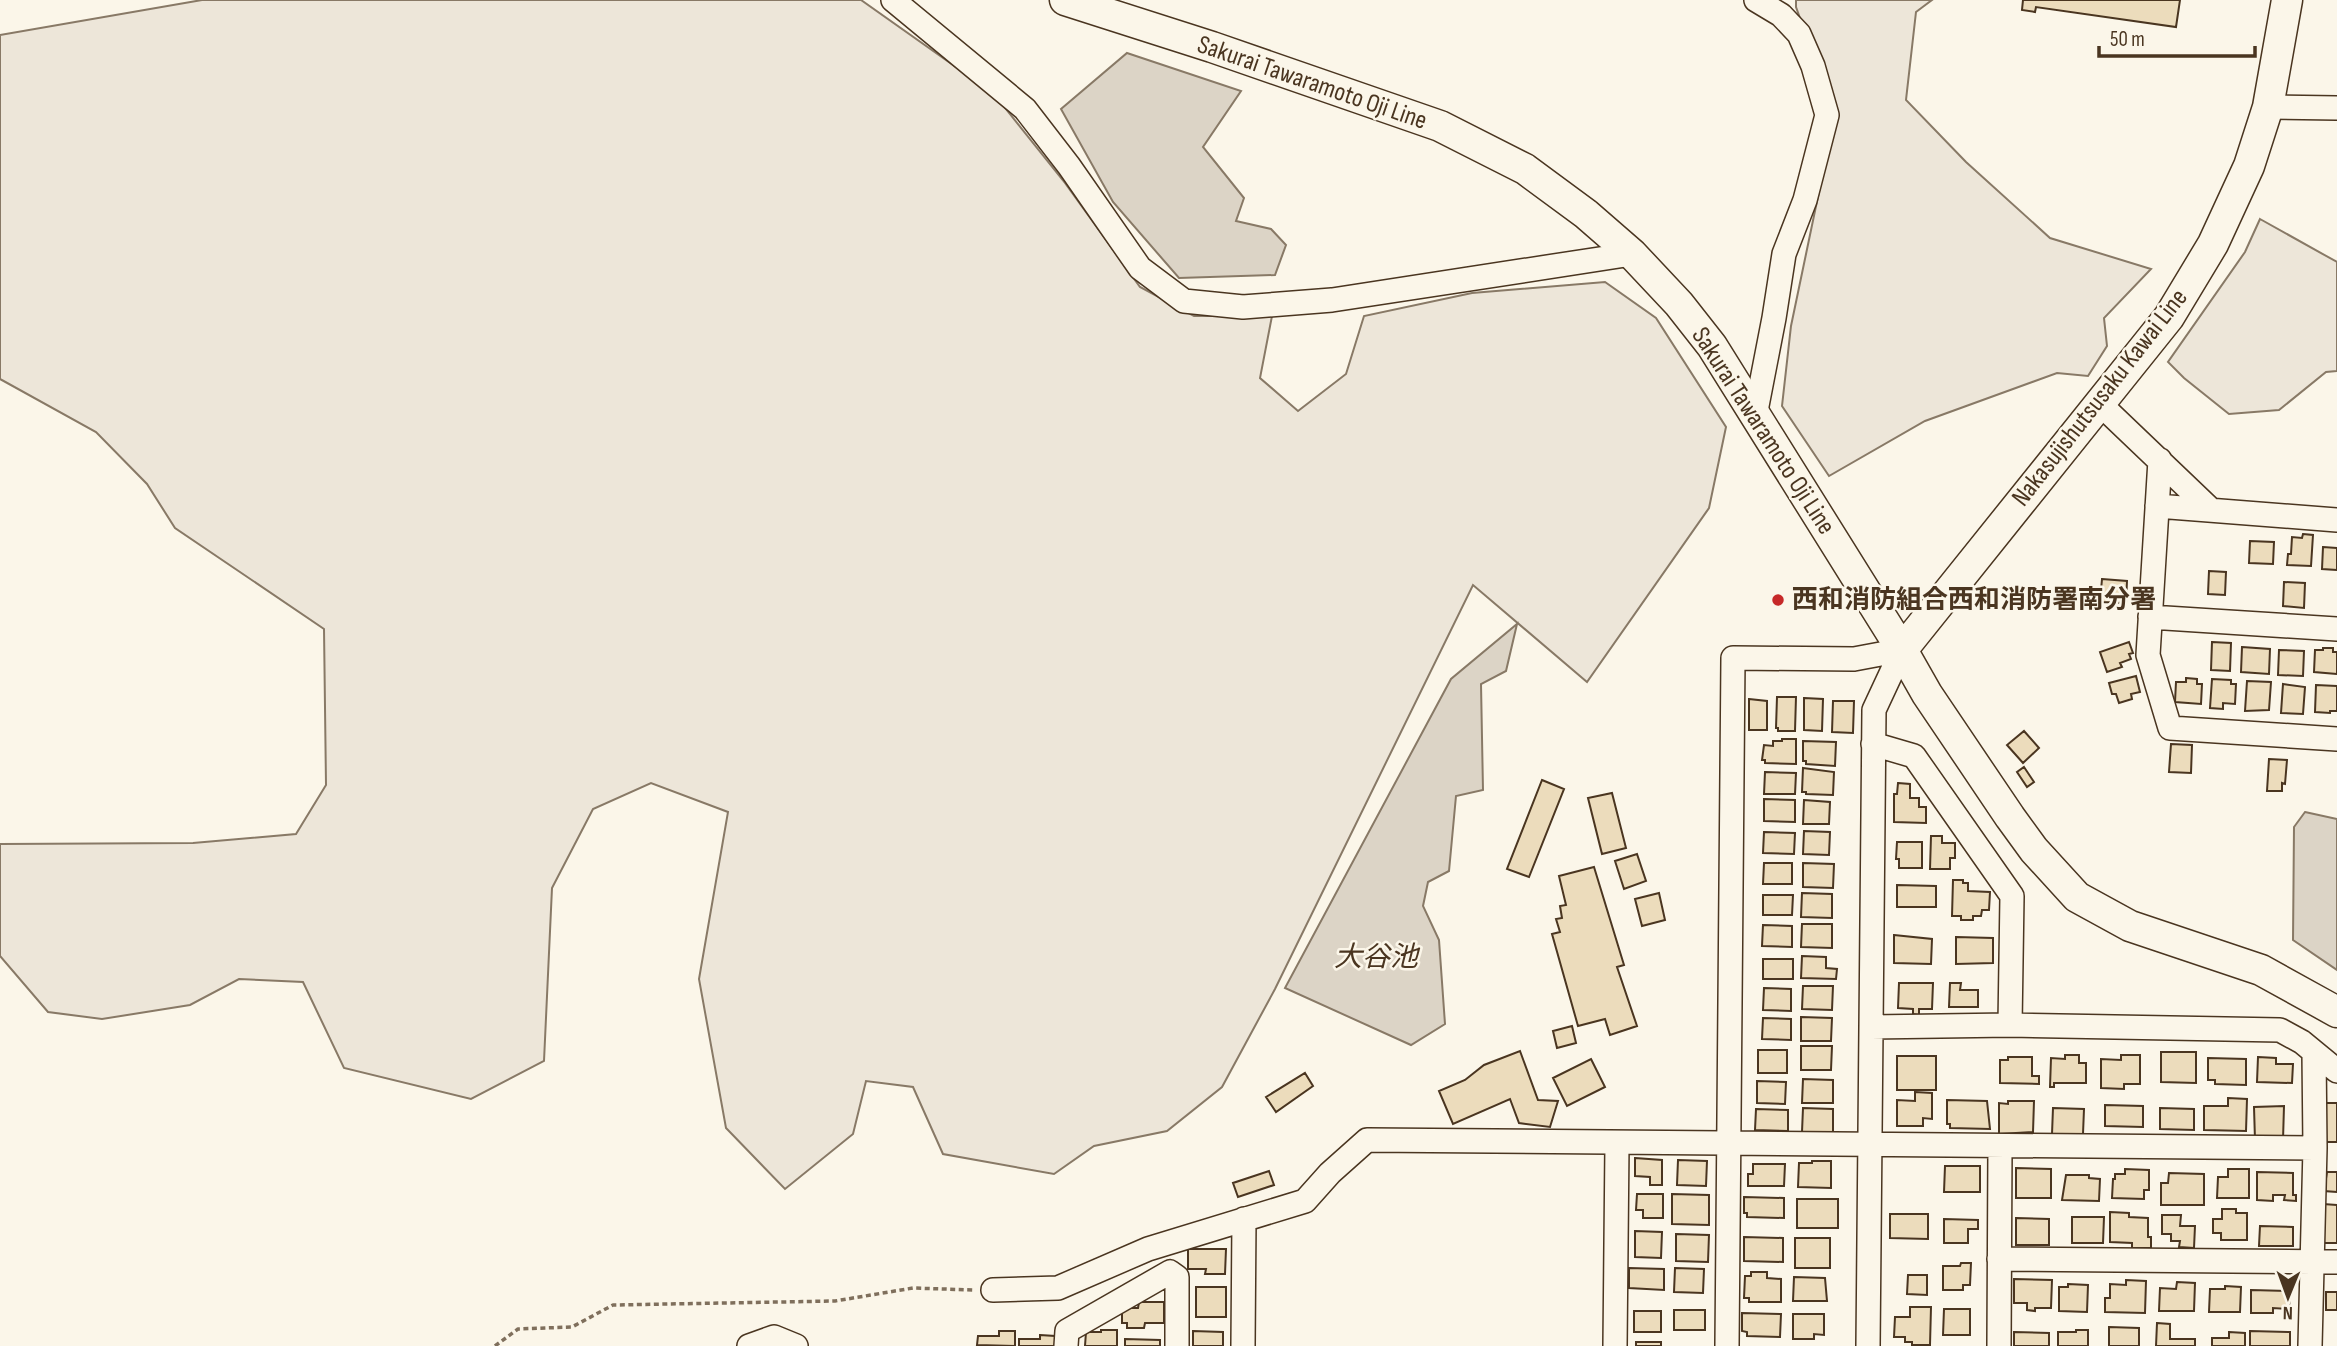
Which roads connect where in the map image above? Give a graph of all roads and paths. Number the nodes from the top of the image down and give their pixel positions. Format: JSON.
{"nodes":[{"id":1,"x":893,"y":0,"type":"edge"},
{"id":2,"x":1065,"y":0,"type":"edge"},
{"id":3,"x":1756,"y":0,"type":"edge"},
{"id":4,"x":2287,"y":0,"type":"edge"},
{"id":5,"x":2268,"y":107,"type":"junction"},
{"id":6,"x":2337,"y":108,"type":"edge"},
{"id":7,"x":1632,"y":254,"type":"junction"},
{"id":8,"x":2099,"y":403,"type":"junction"},
{"id":9,"x":1755,"y":416,"type":"junction"},
{"id":10,"x":2160,"y":460,"type":"junction"},
{"id":11,"x":2157,"y":506,"type":"junction"},
{"id":12,"x":2210,"y":509,"type":"junction"},
{"id":13,"x":2337,"y":520,"type":"edge"},
{"id":14,"x":2150,"y":617,"type":"junction"},
{"id":15,"x":2337,"y":629,"type":"edge"},
{"id":16,"x":1902,"y":650,"type":"junction"},
{"id":17,"x":2337,"y":739,"type":"edge"},
{"id":18,"x":1873,"y":744,"type":"junction"},
{"id":19,"x":2337,"y":1012,"type":"edge"},
{"id":20,"x":2010,"y":1025,"type":"junction"},
{"id":21,"x":1871,"y":1027,"type":"junction"},
{"id":22,"x":2314,"y":1053,"type":"junction"},
{"id":23,"x":2337,"y":1071,"type":"edge"},
{"id":24,"x":1617,"y":1143,"type":"junction"},
{"id":25,"x":1728,"y":1143,"type":"junction"},
{"id":26,"x":1870,"y":1144,"type":"junction"},
{"id":27,"x":2000,"y":1146,"type":"junction"},
{"id":28,"x":2315,"y":1148,"type":"junction"},
{"id":29,"x":1244,"y":1219,"type":"junction"},
{"id":30,"x":1999,"y":1259,"type":"junction"},
{"id":31,"x":2311,"y":1262,"type":"junction"},
{"id":32,"x":2337,"y":1262,"type":"edge"},
{"id":33,"x":993,"y":1290,"type":"joint"},
{"id":34,"x":495,"y":1346,"type":"edge"},
{"id":35,"x":749,"y":1346,"type":"edge"},
{"id":36,"x":796,"y":1346,"type":"edge"},
{"id":37,"x":1066,"y":1346,"type":"edge"},
{"id":38,"x":1177,"y":1346,"type":"edge"},
{"id":39,"x":1243,"y":1346,"type":"edge"},
{"id":40,"x":1615,"y":1346,"type":"edge"},
{"id":41,"x":1727,"y":1346,"type":"edge"},
{"id":42,"x":1868,"y":1346,"type":"edge"},
{"id":43,"x":1998,"y":1346,"type":"edge"},
{"id":44,"x":2310,"y":1346,"type":"edge"}],
"edges":[{"from":1,"to":7,"type":"street"},
{"from":2,"to":7,"type":"main road","name":"Sakurai Tawaramoto Oji Line"},
{"from":3,"to":9,"type":"street"},
{"from":4,"to":5,"type":"main road","name":"Nakasujishutsusaku Kawai Line"},
{"from":5,"to":6,"type":"street"},
{"from":5,"to":8,"type":"main road","name":"Nakasujishutsusaku Kawai Line"},
{"from":7,"to":9,"type":"main road","name":"Sakurai Tawaramoto Oji Line"},
{"from":8,"to":10,"type":"street"},
{"from":8,"to":16,"type":"main road","name":"Nakasujishutsusaku Kawai Line"},
{"from":9,"to":16,"type":"main road","name":"Sakurai Tawaramoto Oji Line"},
{"from":10,"to":11,"type":"street"},
{"from":10,"to":12,"type":"street"},
{"from":11,"to":12,"type":"street"},
{"from":11,"to":14,"type":"street"},
{"from":12,"to":13,"type":"street"},
{"from":14,"to":15,"type":"street"},
{"from":14,"to":17,"type":"street"},
{"from":16,"to":18,"type":"street"},
{"from":16,"to":19,"type":"main road","name":"Sakurai Tawaramoto Oji Line"},
{"from":16,"to":25,"type":"street"},
{"from":18,"to":20,"type":"street"},
{"from":18,"to":21,"type":"street"},
{"from":20,"to":21,"type":"street"},
{"from":20,"to":22,"type":"street"},
{"from":21,"to":26,"type":"street"},
{"from":22,"to":23,"type":"street"},
{"from":22,"to":28,"type":"street"},
{"from":24,"to":25,"type":"street"},
{"from":24,"to":29,"type":"street"},
{"from":24,"to":40,"type":"street"},
{"from":25,"to":26,"type":"street"},
{"from":25,"to":41,"type":"street"},
{"from":26,"to":27,"type":"street"},
{"from":26,"to":42,"type":"street"},
{"from":27,"to":28,"type":"street"},
{"from":27,"to":30,"type":"street"},
{"from":28,"to":31,"type":"street"},
{"from":29,"to":33,"type":"street"},
{"from":29,"to":39,"type":"street"},
{"from":30,"to":31,"type":"street"},
{"from":30,"to":43,"type":"street"},
{"from":31,"to":32,"type":"street"},
{"from":31,"to":44,"type":"street"},
{"from":33,"to":34,"type":"path"},
{"from":35,"to":36,"type":"street"},
{"from":37,"to":38,"type":"street"}]}
